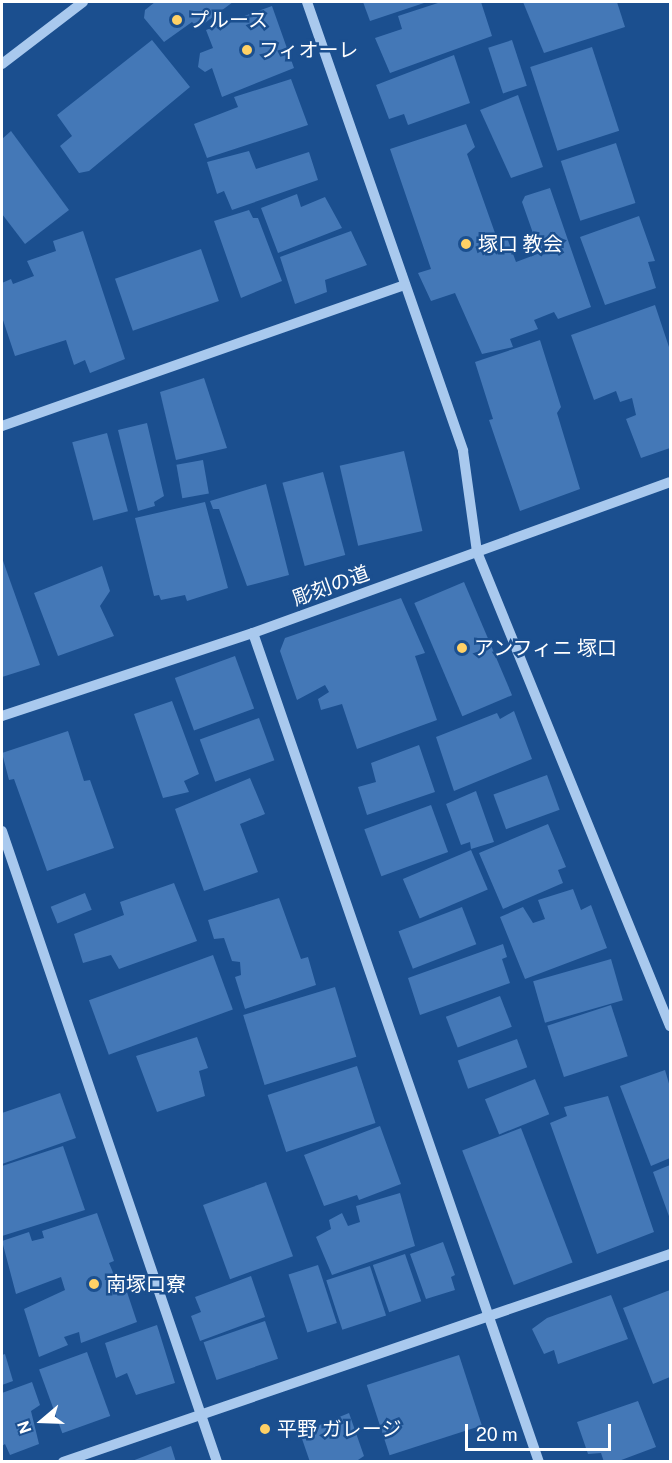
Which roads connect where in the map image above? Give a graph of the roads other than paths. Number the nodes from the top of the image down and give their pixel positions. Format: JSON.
{"nodes":[{"id":1,"x":83,"y":2,"type":"edge"},
{"id":2,"x":307,"y":2,"type":"edge"},
{"id":3,"x":2,"y":64,"type":"edge"},
{"id":4,"x":405,"y":285,"type":"junction"},
{"id":5,"x":2,"y":426,"type":"edge"},
{"id":6,"x":670,"y":482,"type":"edge"},
{"id":7,"x":477,"y":552,"type":"junction"},
{"id":8,"x":253,"y":633,"type":"junction"},
{"id":9,"x":2,"y":716,"type":"edge"},
{"id":10,"x":2,"y":831,"type":"edge"},
{"id":11,"x":670,"y":1026,"type":"edge"},
{"id":12,"x":670,"y":1254,"type":"edge"},
{"id":13,"x":489,"y":1316,"type":"junction"},
{"id":14,"x":201,"y":1414,"type":"junction"},
{"id":15,"x":63,"y":1461,"type":"edge"},
{"id":16,"x":217,"y":1461,"type":"edge"},
{"id":17,"x":539,"y":1461,"type":"edge"}],
"edges":[{"from":1,"to":3,"type":"street"},
{"from":2,"to":4,"type":"street"},
{"from":4,"to":5,"type":"street"},
{"from":4,"to":7,"type":"street"},
{"from":6,"to":7,"type":"street","name":"彫刻の道"},
{"from":7,"to":8,"type":"street","name":"彫刻の道"},
{"from":7,"to":11,"type":"street"},
{"from":8,"to":9,"type":"street","name":"彫刻の道"},
{"from":8,"to":13,"type":"street"},
{"from":10,"to":14,"type":"street"},
{"from":12,"to":13,"type":"street"},
{"from":13,"to":14,"type":"street"},
{"from":13,"to":17,"type":"street"},
{"from":14,"to":15,"type":"street"},
{"from":14,"to":16,"type":"street"}]}
